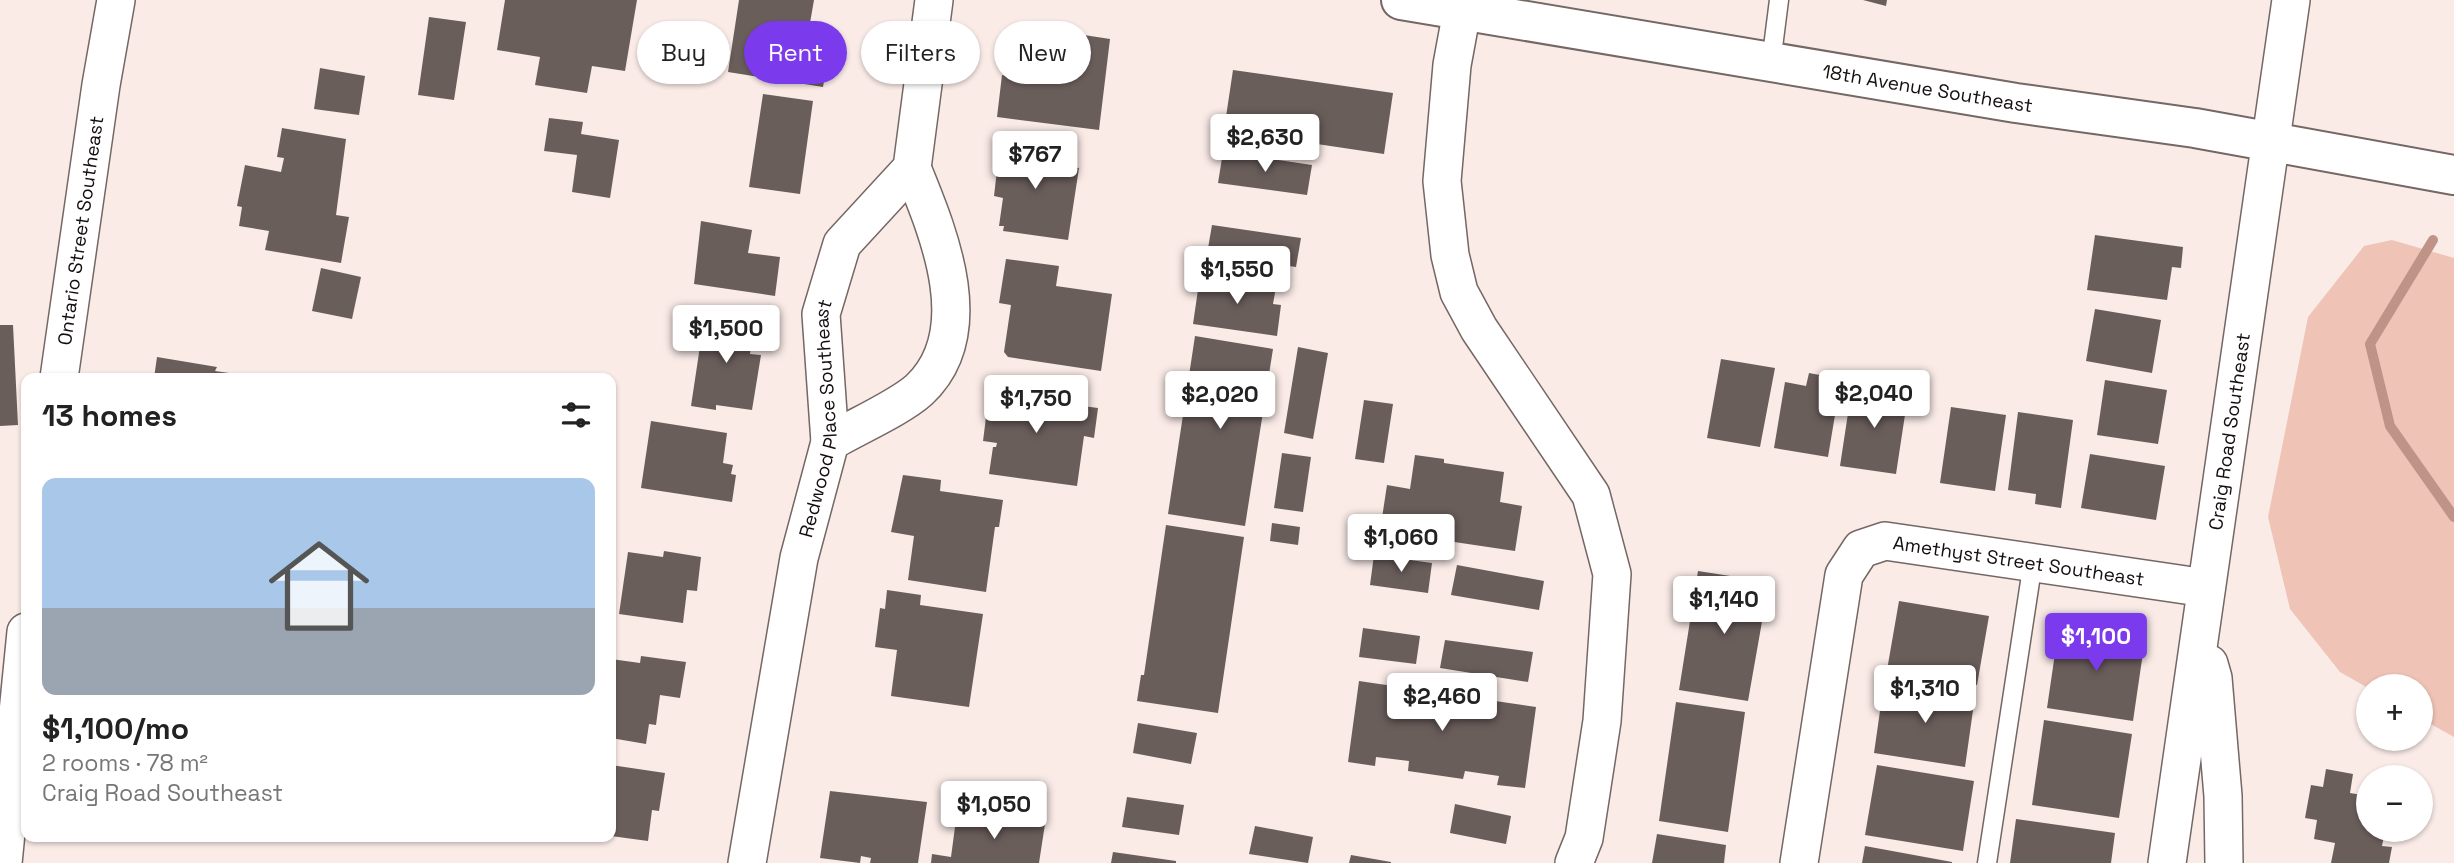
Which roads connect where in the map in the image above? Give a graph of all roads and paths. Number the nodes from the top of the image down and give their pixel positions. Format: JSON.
{"nodes":[{"id":1,"x":92,"y":0,"type":"edge"},
{"id":2,"x":117,"y":0,"type":"edge"},
{"id":3,"x":934,"y":0,"type":"edge"},
{"id":4,"x":1401,"y":0,"type":"edge"},
{"id":5,"x":1779,"y":0,"type":"edge"},
{"id":6,"x":2291,"y":0,"type":"edge"},
{"id":7,"x":1463,"y":5,"type":"edge"},
{"id":8,"x":1771,"y":63,"type":"junction"},
{"id":9,"x":101,"y":85,"type":"junction"},
{"id":10,"x":2269,"y":141,"type":"junction"},
{"id":11,"x":912,"y":168,"type":"junction"},
{"id":12,"x":2454,"y":175,"type":"edge"},
{"id":13,"x":60,"y":373,"type":"edge"},
{"id":14,"x":830,"y":442,"type":"junction"},
{"id":15,"x":2033,"y":562,"type":"junction"},
{"id":16,"x":2206,"y":588,"type":"junction"},
{"id":17,"x":2201,"y":636,"type":"junction"},
{"id":18,"x":21,"y":684,"type":"edge"},
{"id":19,"x":4,"y":863,"type":"edge"},
{"id":20,"x":747,"y":863,"type":"edge"},
{"id":21,"x":1574,"y":863,"type":"edge"},
{"id":22,"x":1799,"y":863,"type":"edge"},
{"id":23,"x":1987,"y":863,"type":"edge"},
{"id":24,"x":2167,"y":863,"type":"edge"},
{"id":25,"x":2224,"y":863,"type":"edge"}],
"edges":[{"from":1,"to":9,"type":"street","name":"Ontario Street Southeast"},
{"from":2,"to":9,"type":"street","name":"Ontario Street Southeast"},
{"from":3,"to":11,"type":"street"},
{"from":4,"to":7,"type":"street","name":"18th Avenue Southeast"},
{"from":5,"to":8,"type":"lane"},
{"from":6,"to":10,"type":"street","name":"Craig Road Southeast"},
{"from":7,"to":8,"type":"street","name":"18th Avenue Southeast"},
{"from":7,"to":21,"type":"street"},
{"from":8,"to":10,"type":"street","name":"18th Avenue Southeast"},
{"from":9,"to":13,"type":"street","name":"Ontario Street Southeast"},
{"from":10,"to":12,"type":"street","name":"18th Avenue Southeast"},
{"from":10,"to":16,"type":"street","name":"Craig Road Southeast"},
{"from":11,"to":14,"type":"street","name":"Redwood Place Southeast"},
{"from":11,"to":14,"type":"street"},
{"from":14,"to":20,"type":"street","name":"Redwood Place Southeast"},
{"from":15,"to":16,"type":"street","name":"Amethyst Street Southeast"},
{"from":15,"to":22,"type":"street","name":"Amethyst Street Southeast"},
{"from":15,"to":23,"type":"lane"},
{"from":16,"to":17,"type":"street","name":"Craig Road Southeast"},
{"from":17,"to":24,"type":"street","name":"Craig Road Southeast"},
{"from":17,"to":25,"type":"street"},
{"from":18,"to":19,"type":"street"}]}
